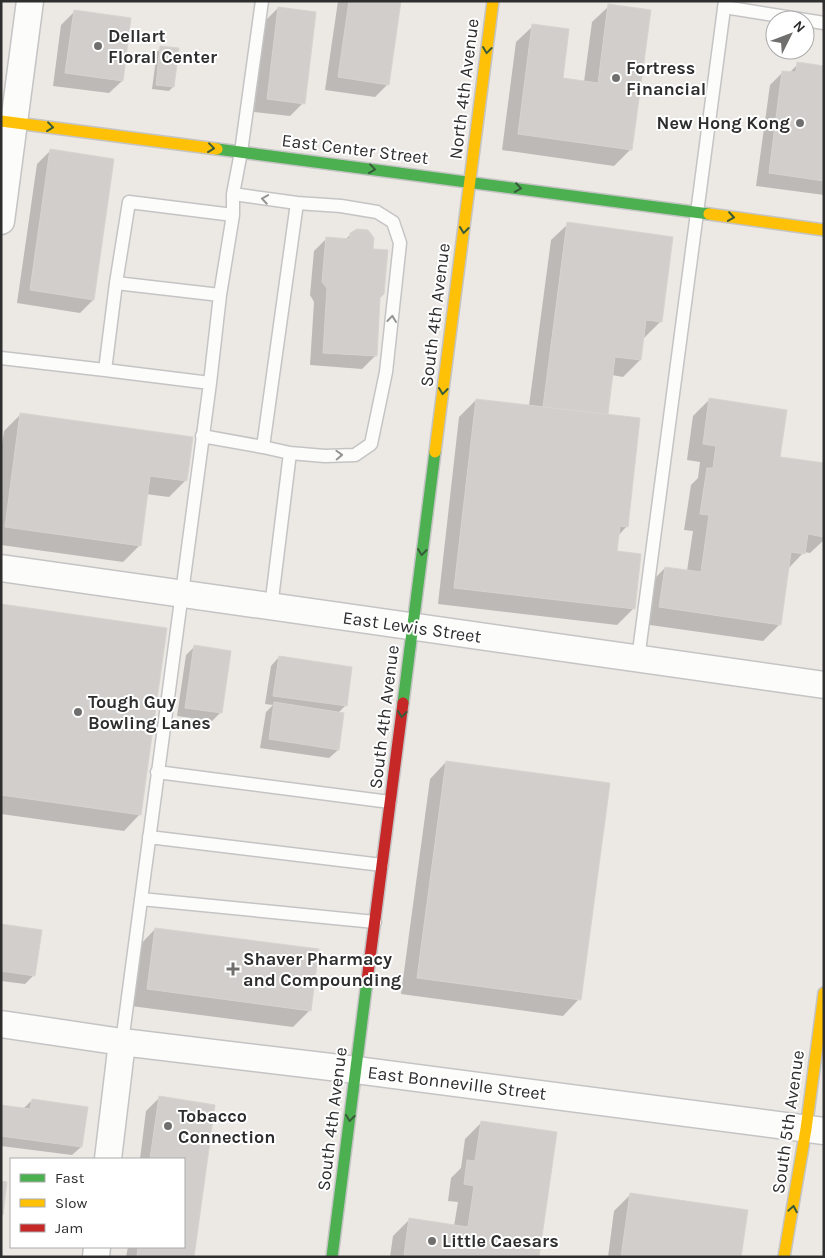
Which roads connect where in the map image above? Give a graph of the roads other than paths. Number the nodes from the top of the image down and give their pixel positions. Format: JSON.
{"nodes":[{"id":1,"x":30,"y":1,"type":"edge"},
{"id":2,"x":262,"y":1,"type":"edge"},
{"id":3,"x":493,"y":1,"type":"edge"},
{"id":4,"x":724,"y":4,"type":"edge"},
{"id":5,"x":824,"y":23,"type":"edge"},
{"id":6,"x":7,"y":122,"type":"edge"},
{"id":7,"x":241,"y":152,"type":"junction"},
{"id":8,"x":470,"y":182,"type":"junction"},
{"id":9,"x":233,"y":194,"type":"junction"},
{"id":10,"x":297,"y":204,"type":"junction"},
{"id":11,"x":697,"y":213,"type":"junction"},
{"id":12,"x":233,"y":215,"type":"junction"},
{"id":13,"x":1,"y":221,"type":"edge"},
{"id":14,"x":824,"y":230,"type":"edge"},
{"id":15,"x":116,"y":283,"type":"junction"},
{"id":16,"x":220,"y":295,"type":"junction"},
{"id":17,"x":1,"y":358,"type":"edge"},
{"id":18,"x":105,"y":370,"type":"junction"},
{"id":19,"x":210,"y":383,"type":"junction"},
{"id":20,"x":202,"y":436,"type":"junction"},
{"id":21,"x":263,"y":448,"type":"junction"},
{"id":22,"x":290,"y":453,"type":"junction"},
{"id":23,"x":1,"y":568,"type":"edge"},
{"id":24,"x":181,"y":594,"type":"junction"},
{"id":25,"x":272,"y":606,"type":"junction"},
{"id":26,"x":413,"y":627,"type":"junction"},
{"id":27,"x":638,"y":659,"type":"junction"},
{"id":28,"x":824,"y":685,"type":"edge"},
{"id":29,"x":157,"y":772,"type":"junction"},
{"id":30,"x":390,"y":802,"type":"junction"},
{"id":31,"x":149,"y":837,"type":"junction"},
{"id":32,"x":382,"y":865,"type":"junction"},
{"id":33,"x":141,"y":899,"type":"junction"},
{"id":34,"x":375,"y":922,"type":"junction"},
{"id":35,"x":824,"y":993,"type":"edge"},
{"id":36,"x":1,"y":1024,"type":"edge"},
{"id":37,"x":122,"y":1042,"type":"junction"},
{"id":38,"x":356,"y":1070,"type":"junction"},
{"id":39,"x":815,"y":1130,"type":"edge"},
{"id":40,"x":108,"y":1158,"type":"edge"},
{"id":41,"x":332,"y":1257,"type":"edge"},
{"id":42,"x":784,"y":1257,"type":"edge"}],
"edges":[{"from":1,"to":6,"type":"street"},
{"from":2,"to":7,"type":"lane"},
{"from":3,"to":8,"type":"main road","name":"North 4th Avenue","one_way":true},
{"from":4,"to":5,"type":"lane"},
{"from":4,"to":11,"type":"lane"},
{"from":6,"to":7,"type":"main road","name":"East Center Street","one_way":true},
{"from":6,"to":13,"type":"street"},
{"from":7,"to":8,"type":"main road","name":"East Center Street","one_way":true},
{"from":7,"to":9,"type":"lane"},
{"from":8,"to":11,"type":"main road","name":"East Center Street","one_way":true},
{"from":8,"to":26,"type":"main road","name":"South 4th Avenue","one_way":true},
{"from":10,"to":9,"type":"lane","one_way":true},
{"from":9,"to":12,"type":"lane"},
{"from":10,"to":21,"type":"lane"},
{"from":22,"to":10,"type":"lane","one_way":true},
{"from":11,"to":14,"type":"main road","name":"East Center Street","one_way":true},
{"from":11,"to":27,"type":"lane"},
{"from":12,"to":15,"type":"lane"},
{"from":12,"to":16,"type":"lane"},
{"from":15,"to":16,"type":"lane"},
{"from":15,"to":18,"type":"lane"},
{"from":16,"to":19,"type":"lane"},
{"from":17,"to":18,"type":"lane"},
{"from":18,"to":19,"type":"lane"},
{"from":19,"to":20,"type":"lane"},
{"from":20,"to":21,"type":"lane"},
{"from":20,"to":24,"type":"lane"},
{"from":21,"to":22,"type":"lane"},
{"from":22,"to":25,"type":"lane"},
{"from":23,"to":24,"type":"street","name":"East Lewis Street"},
{"from":24,"to":25,"type":"street","name":"East Lewis Street"},
{"from":24,"to":29,"type":"lane"},
{"from":25,"to":26,"type":"street","name":"East Lewis Street"},
{"from":26,"to":27,"type":"street","name":"East Lewis Street"},
{"from":26,"to":30,"type":"main road","name":"South 4th Avenue","one_way":true},
{"from":27,"to":28,"type":"street","name":"East Lewis Street"},
{"from":29,"to":30,"type":"lane"},
{"from":29,"to":31,"type":"lane"},
{"from":30,"to":32,"type":"main road","name":"South 4th Avenue"},
{"from":31,"to":32,"type":"lane"},
{"from":31,"to":33,"type":"lane"},
{"from":32,"to":34,"type":"main road","name":"South 4th Avenue"},
{"from":33,"to":34,"type":"lane"},
{"from":33,"to":37,"type":"lane"},
{"from":34,"to":38,"type":"main road","name":"South 4th Avenue"},
{"from":35,"to":39,"type":"main road","name":"South 5th Avenue"},
{"from":36,"to":37,"type":"street","name":"East Bonneville Street"},
{"from":37,"to":38,"type":"street","name":"East Bonneville Street"},
{"from":37,"to":40,"type":"street"},
{"from":38,"to":39,"type":"street","name":"East Bonneville Street"},
{"from":38,"to":41,"type":"main road","name":"South 4th Avenue","one_way":true},
{"from":42,"to":39,"type":"main road","name":"South 5th Avenue","one_way":true}]}
